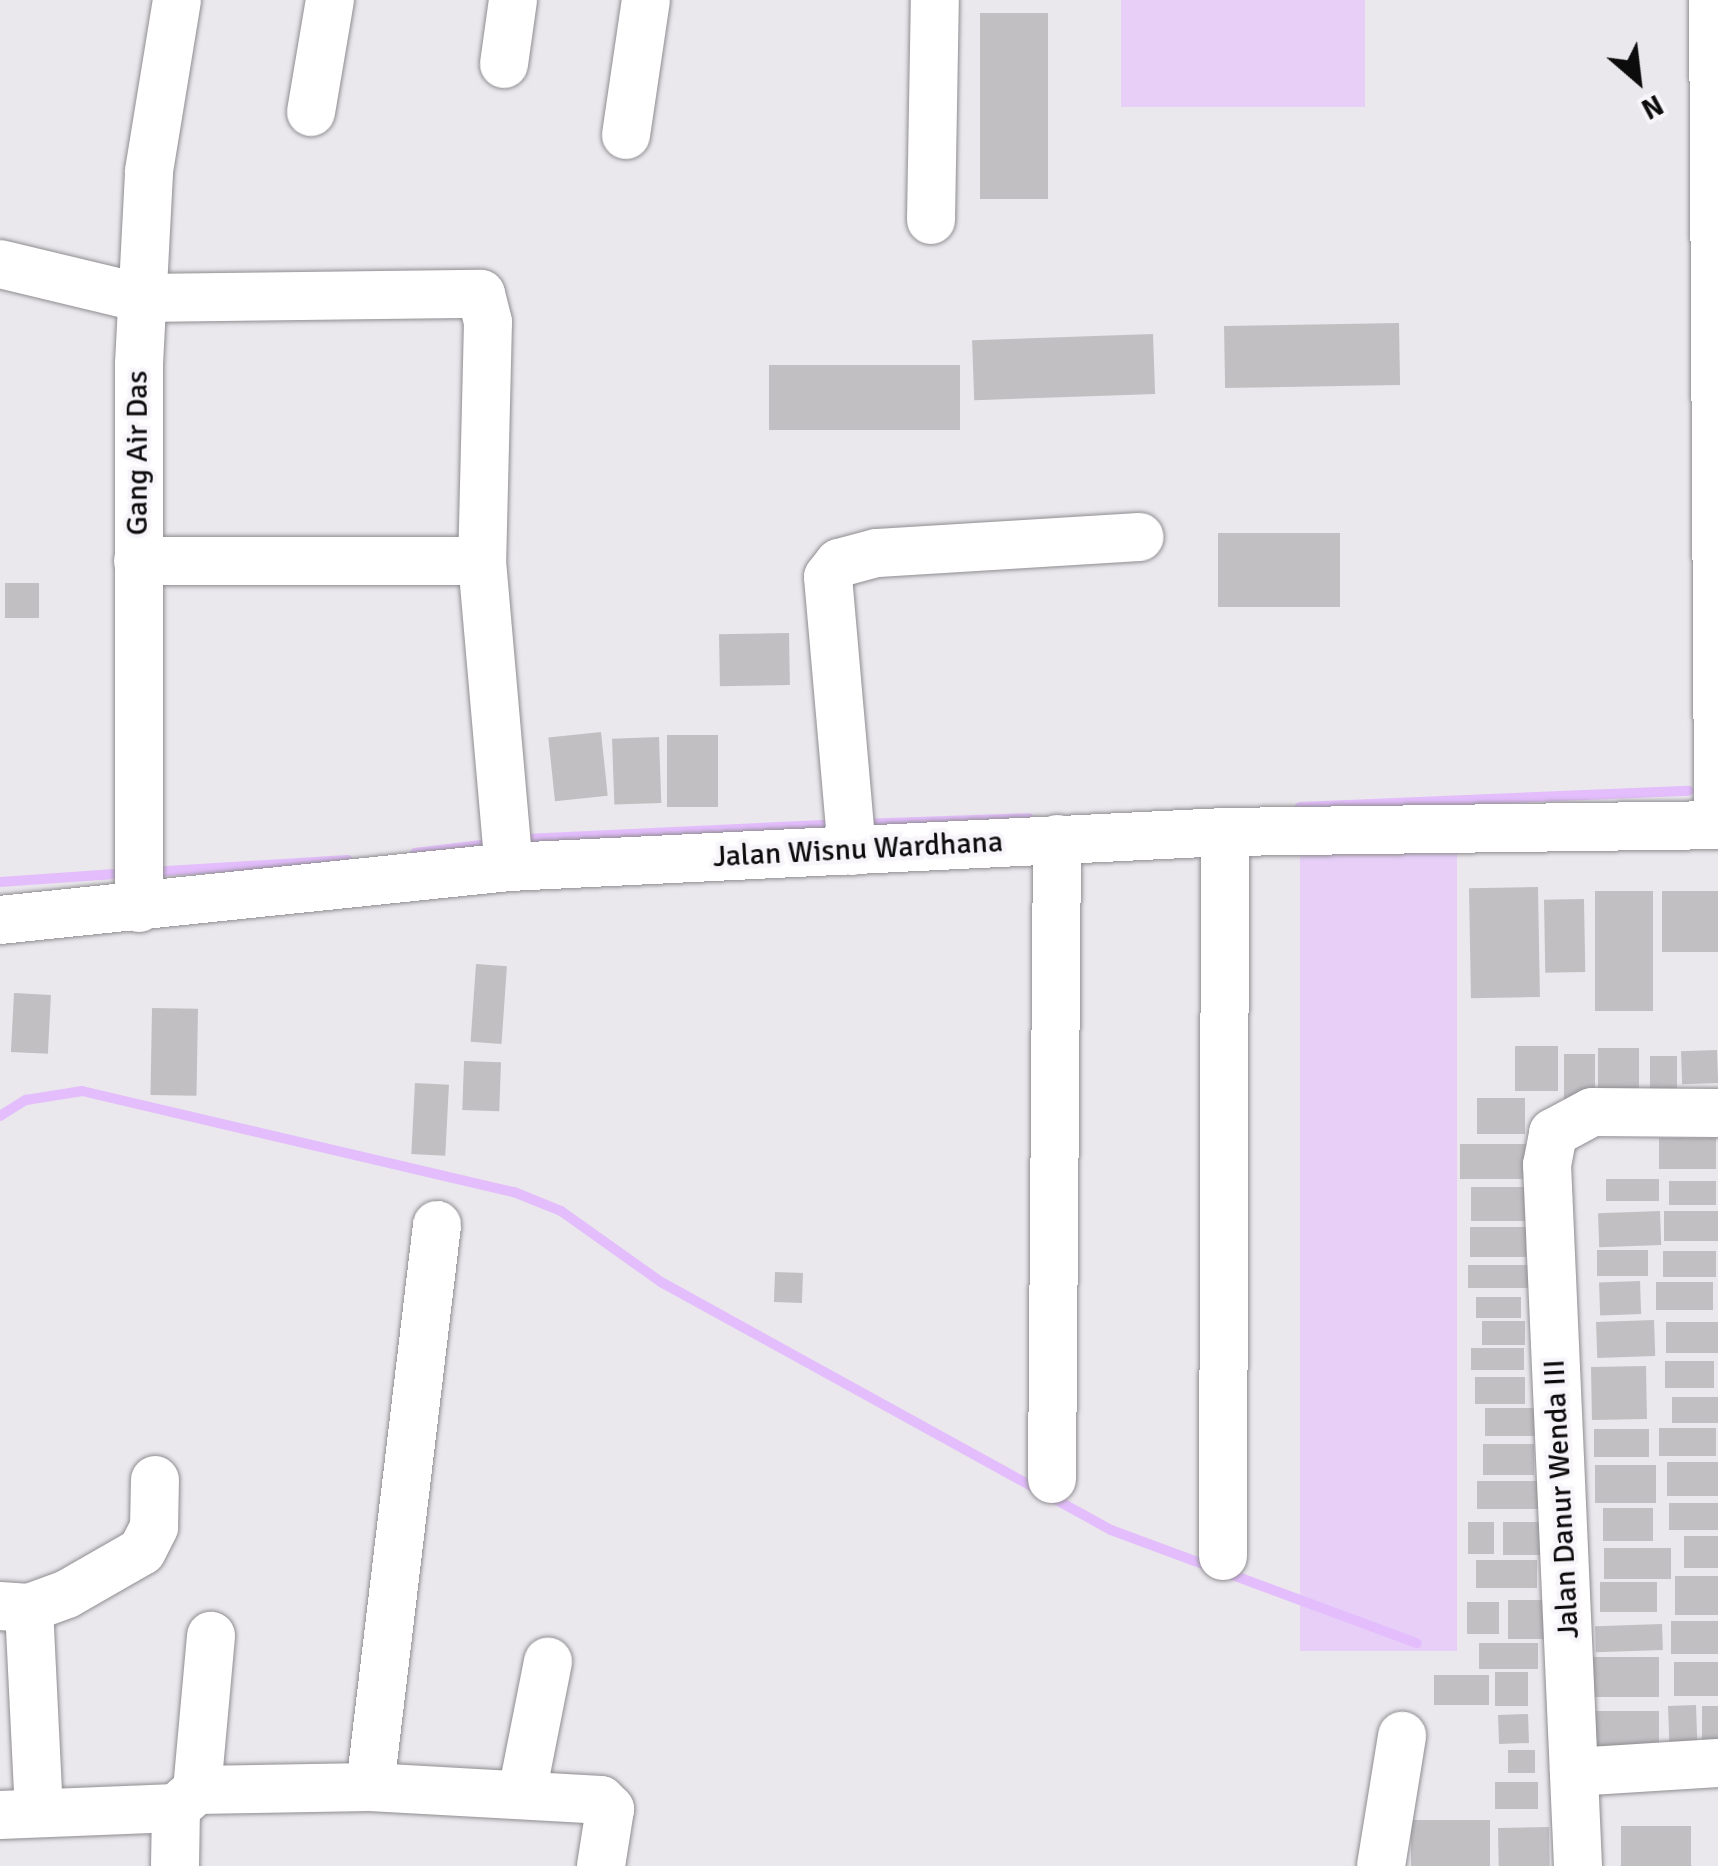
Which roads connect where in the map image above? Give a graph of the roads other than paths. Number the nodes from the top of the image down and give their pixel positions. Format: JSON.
{"nodes":[{"id":1,"x":176,"y":0,"type":"edge"},
{"id":2,"x":330,"y":0,"type":"edge"},
{"id":3,"x":513,"y":0,"type":"edge"},
{"id":4,"x":646,"y":0,"type":"edge"},
{"id":5,"x":935,"y":0,"type":"edge"},
{"id":6,"x":1713,"y":0,"type":"edge"},
{"id":7,"x":504,"y":64,"type":"dead end"},
{"id":8,"x":310,"y":112,"type":"dead end"},
{"id":9,"x":1717,"y":114,"type":"edge"},
{"id":10,"x":626,"y":135,"type":"dead end"},
{"id":11,"x":931,"y":220,"type":"dead end"},
{"id":12,"x":0,"y":264,"type":"edge"},
{"id":13,"x":142,"y":298,"type":"junction"},
{"id":14,"x":1718,"y":458,"type":"edge"},
{"id":15,"x":1140,"y":537,"type":"dead end"},
{"id":16,"x":138,"y":561,"type":"junction"},
{"id":17,"x":482,"y":561,"type":"junction"},
{"id":18,"x":1718,"y":806,"type":"edge"},
{"id":19,"x":1718,"y":824,"type":"edge"},
{"id":20,"x":851,"y":832,"type":"junction"},
{"id":21,"x":1224,"y":832,"type":"junction"},
{"id":22,"x":1057,"y":839,"type":"junction"},
{"id":23,"x":509,"y":868,"type":"junction"},
{"id":24,"x":141,"y":882,"type":"junction"},
{"id":25,"x":0,"y":920,"type":"edge"},
{"id":26,"x":1718,"y":1114,"type":"edge"},
{"id":27,"x":436,"y":1225,"type":"dead end"},
{"id":28,"x":1052,"y":1479,"type":"dead end"},
{"id":29,"x":155,"y":1480,"type":"dead end"},
{"id":30,"x":1223,"y":1556,"type":"dead end"},
{"id":31,"x":14,"y":1607,"type":"edge"},
{"id":32,"x":211,"y":1636,"type":"dead end"},
{"id":33,"x":548,"y":1662,"type":"dead end"},
{"id":34,"x":1402,"y":1736,"type":"dead end"},
{"id":35,"x":1718,"y":1763,"type":"edge"},
{"id":36,"x":1574,"y":1772,"type":"junction"},
{"id":37,"x":370,"y":1787,"type":"junction"},
{"id":38,"x":522,"y":1793,"type":"junction"},
{"id":39,"x":187,"y":1799,"type":"junction"},
{"id":40,"x":19,"y":1813,"type":"edge"},
{"id":41,"x":176,"y":1866,"type":"edge"},
{"id":42,"x":601,"y":1866,"type":"edge"},
{"id":43,"x":1381,"y":1866,"type":"edge"},
{"id":44,"x":1578,"y":1866,"type":"edge"}],
"edges":[{"from":1,"to":13,"type":"street","name":"Gang Air Das"},
{"from":2,"to":8,"type":"street"},
{"from":3,"to":7,"type":"street"},
{"from":4,"to":10,"type":"street"},
{"from":5,"to":11,"type":"street"},
{"from":6,"to":9,"type":"street"},
{"from":9,"to":14,"type":"street"},
{"from":12,"to":13,"type":"street"},
{"from":13,"to":16,"type":"street","name":"Gang Air Das"},
{"from":13,"to":17,"type":"street"},
{"from":14,"to":18,"type":"street"},
{"from":15,"to":20,"type":"street"},
{"from":16,"to":17,"type":"street"},
{"from":16,"to":24,"type":"street","name":"Gang Air Das"},
{"from":17,"to":23,"type":"street"},
{"from":19,"to":21,"type":"street","name":"Jalan Wisnu Wardhana"},
{"from":20,"to":22,"type":"street","name":"Jalan Wisnu Wardhana"},
{"from":20,"to":23,"type":"street","name":"Jalan Wisnu Wardhana"},
{"from":21,"to":22,"type":"street","name":"Jalan Wisnu Wardhana"},
{"from":21,"to":30,"type":"street"},
{"from":22,"to":28,"type":"street"},
{"from":23,"to":24,"type":"street","name":"Jalan Wisnu Wardhana"},
{"from":24,"to":25,"type":"street","name":"Jalan Wisnu Wardhana"},
{"from":26,"to":36,"type":"street","name":"Jalan Danur Wenda III"},
{"from":27,"to":37,"type":"street"},
{"from":29,"to":31,"type":"street"},
{"from":31,"to":40,"type":"street"},
{"from":32,"to":39,"type":"street"},
{"from":33,"to":38,"type":"street"},
{"from":34,"to":43,"type":"street"},
{"from":35,"to":36,"type":"street"},
{"from":36,"to":44,"type":"street","name":"Jalan Danur Wenda III"},
{"from":37,"to":38,"type":"street"},
{"from":37,"to":39,"type":"street"},
{"from":38,"to":42,"type":"street"},
{"from":39,"to":40,"type":"street"},
{"from":39,"to":41,"type":"street"}]}
